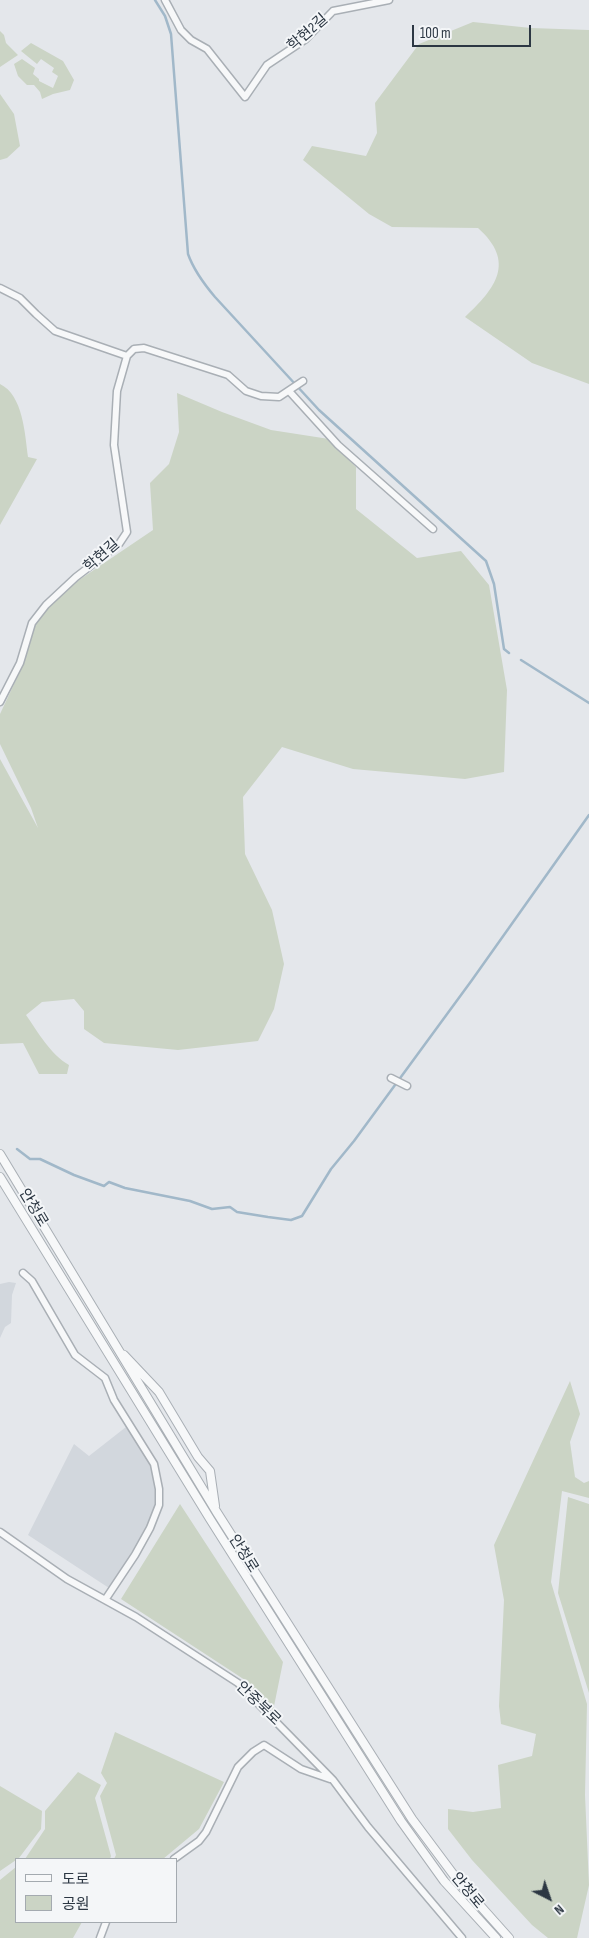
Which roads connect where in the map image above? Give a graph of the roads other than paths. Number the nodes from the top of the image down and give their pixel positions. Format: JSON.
{"nodes":[{"id":1,"x":165,"y":0,"type":"edge"},
{"id":2,"x":389,"y":0,"type":"edge"},
{"id":3,"x":0,"y":288,"type":"edge"},
{"id":4,"x":127,"y":356,"type":"junction"},
{"id":5,"x":303,"y":381,"type":"dead end"},
{"id":6,"x":288,"y":391,"type":"junction"},
{"id":7,"x":433,"y":529,"type":"dead end"},
{"id":8,"x":0,"y":702,"type":"edge"},
{"id":9,"x":391,"y":1078,"type":"dead end"},
{"id":10,"x":407,"y":1086,"type":"dead end"},
{"id":11,"x":0,"y":1154,"type":"edge"},
{"id":12,"x":0,"y":1177,"type":"edge"},
{"id":13,"x":23,"y":1273,"type":"dead end"},
{"id":14,"x":113,"y":1343,"type":"junction"},
{"id":15,"x":216,"y":1511,"type":"junction"},
{"id":16,"x":0,"y":1532,"type":"edge"},
{"id":17,"x":105,"y":1600,"type":"junction"},
{"id":18,"x":333,"y":1780,"type":"junction"},
{"id":19,"x":175,"y":1858,"type":"edge"},
{"id":20,"x":106,"y":1923,"type":"edge"},
{"id":21,"x":100,"y":1938,"type":"edge"},
{"id":22,"x":462,"y":1938,"type":"edge"},
{"id":23,"x":496,"y":1938,"type":"edge"},
{"id":24,"x":509,"y":1938,"type":"edge"}],
"edges":[{"from":1,"to":2,"type":"street","name":"학현2길"},
{"from":3,"to":4,"type":"street"},
{"from":4,"to":6,"type":"street"},
{"from":4,"to":8,"type":"street","name":"학현길"},
{"from":5,"to":6,"type":"street"},
{"from":6,"to":7,"type":"street"},
{"from":9,"to":10,"type":"street"},
{"from":11,"to":14,"type":"street","name":"안청로"},
{"from":12,"to":23,"type":"street","name":"안청로"},
{"from":13,"to":17,"type":"street"},
{"from":14,"to":15,"type":"street","name":"안청로"},
{"from":14,"to":15,"type":"street"},
{"from":15,"to":24,"type":"street","name":"안청로"},
{"from":16,"to":17,"type":"street","name":"안중북로"},
{"from":17,"to":18,"type":"street","name":"안중북로"},
{"from":18,"to":19,"type":"street"},
{"from":18,"to":22,"type":"street","name":"안중북로"},
{"from":20,"to":21,"type":"street"}]}
